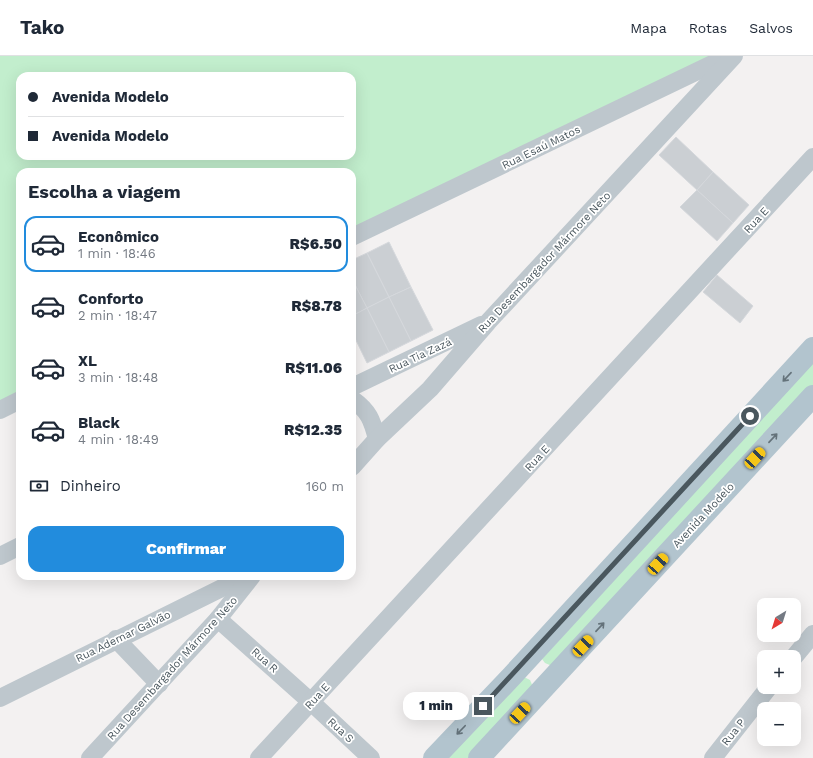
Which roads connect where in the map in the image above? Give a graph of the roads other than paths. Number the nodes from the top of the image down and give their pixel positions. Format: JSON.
{"nodes":[{"id":1,"x":730,"y":56,"type":"edge"},
{"id":2,"x":734,"y":56,"type":"edge"},
{"id":3,"x":813,"y":157,"type":"edge"},
{"id":4,"x":356,"y":235,"type":"edge"},
{"id":5,"x":488,"y":322,"type":"junction"},
{"id":6,"x":813,"y":348,"type":"edge"},
{"id":7,"x":356,"y":385,"type":"edge"},
{"id":8,"x":813,"y":396,"type":"edge"},
{"id":9,"x":16,"y":402,"type":"edge"},
{"id":10,"x":356,"y":402,"type":"edge"},
{"id":11,"x":0,"y":410,"type":"edge"},
{"id":12,"x":377,"y":439,"type":"junction"},
{"id":13,"x":356,"y":463,"type":"edge"},
{"id":14,"x":16,"y":548,"type":"edge"},
{"id":15,"x":0,"y":556,"type":"edge"},
{"id":16,"x":238,"y":580,"type":"edge"},
{"id":17,"x":249,"y":580,"type":"edge"},
{"id":18,"x":218,"y":619,"type":"junction"},
{"id":19,"x":813,"y":634,"type":"edge"},
{"id":20,"x":116,"y":639,"type":"junction"},
{"id":21,"x":538,"y":648,"type":"junction"},
{"id":22,"x":800,"y":650,"type":"edge"},
{"id":23,"x":561,"y":670,"type":"junction"},
{"id":24,"x":516,"y":672,"type":"junction"},
{"id":25,"x":159,"y":684,"type":"junction"},
{"id":26,"x":541,"y":691,"type":"junction"},
{"id":27,"x":763,"y":694,"type":"edge"},
{"id":28,"x":0,"y":698,"type":"edge"},
{"id":29,"x":312,"y":702,"type":"junction"},
{"id":30,"x":90,"y":758,"type":"edge"},
{"id":31,"x":259,"y":758,"type":"edge"},
{"id":32,"x":371,"y":758,"type":"edge"},
{"id":33,"x":434,"y":758,"type":"edge"},
{"id":34,"x":479,"y":758,"type":"edge"},
{"id":35,"x":713,"y":758,"type":"edge"}],
"edges":[{"from":1,"to":4,"type":"street","name":"Rua Esaú Matos"},
{"from":2,"to":5,"type":"street","name":"Rua Desembargador Mármore Neto"},
{"from":3,"to":29,"type":"street","name":"Rua E"},
{"from":5,"to":7,"type":"street","name":"Rua Tia Zazá"},
{"from":5,"to":12,"type":"street","name":"Rua Desembargador Mármore Neto"},
{"from":6,"to":21,"type":"main road","one_way":true},
{"from":23,"to":8,"type":"main road","name":"Avenida Modelo","one_way":true},
{"from":9,"to":11,"type":"street"},
{"from":10,"to":12,"type":"street"},
{"from":12,"to":13,"type":"street","name":"Rua Desembargador Mármore Neto"},
{"from":14,"to":15,"type":"street"},
{"from":16,"to":20,"type":"street","name":"Rua Ademar Galvão"},
{"from":17,"to":18,"type":"street","name":"Rua Desembargador Mármore Neto"},
{"from":18,"to":25,"type":"street","name":"Rua Desembargador Mármore Neto"},
{"from":18,"to":29,"type":"street","name":"Rua R"},
{"from":19,"to":22,"type":"street"},
{"from":20,"to":25,"type":"street"},
{"from":20,"to":28,"type":"street","name":"Rua Ademar Galvão"},
{"from":21,"to":23,"type":"main road"},
{"from":21,"to":24,"type":"main road"},
{"from":23,"to":26,"type":"main road","name":"Avenida Modelo"},
{"from":24,"to":26,"type":"main road"},
{"from":24,"to":33,"type":"main road","one_way":true},
{"from":25,"to":30,"type":"street","name":"Rua Desembargador Mármore Neto"},
{"from":26,"to":34,"type":"main road","name":"Avenida Modelo"},
{"from":27,"to":35,"type":"street","name":"Rua P"},
{"from":29,"to":31,"type":"street","name":"Rua E"},
{"from":29,"to":32,"type":"street","name":"Rua S"}]}
